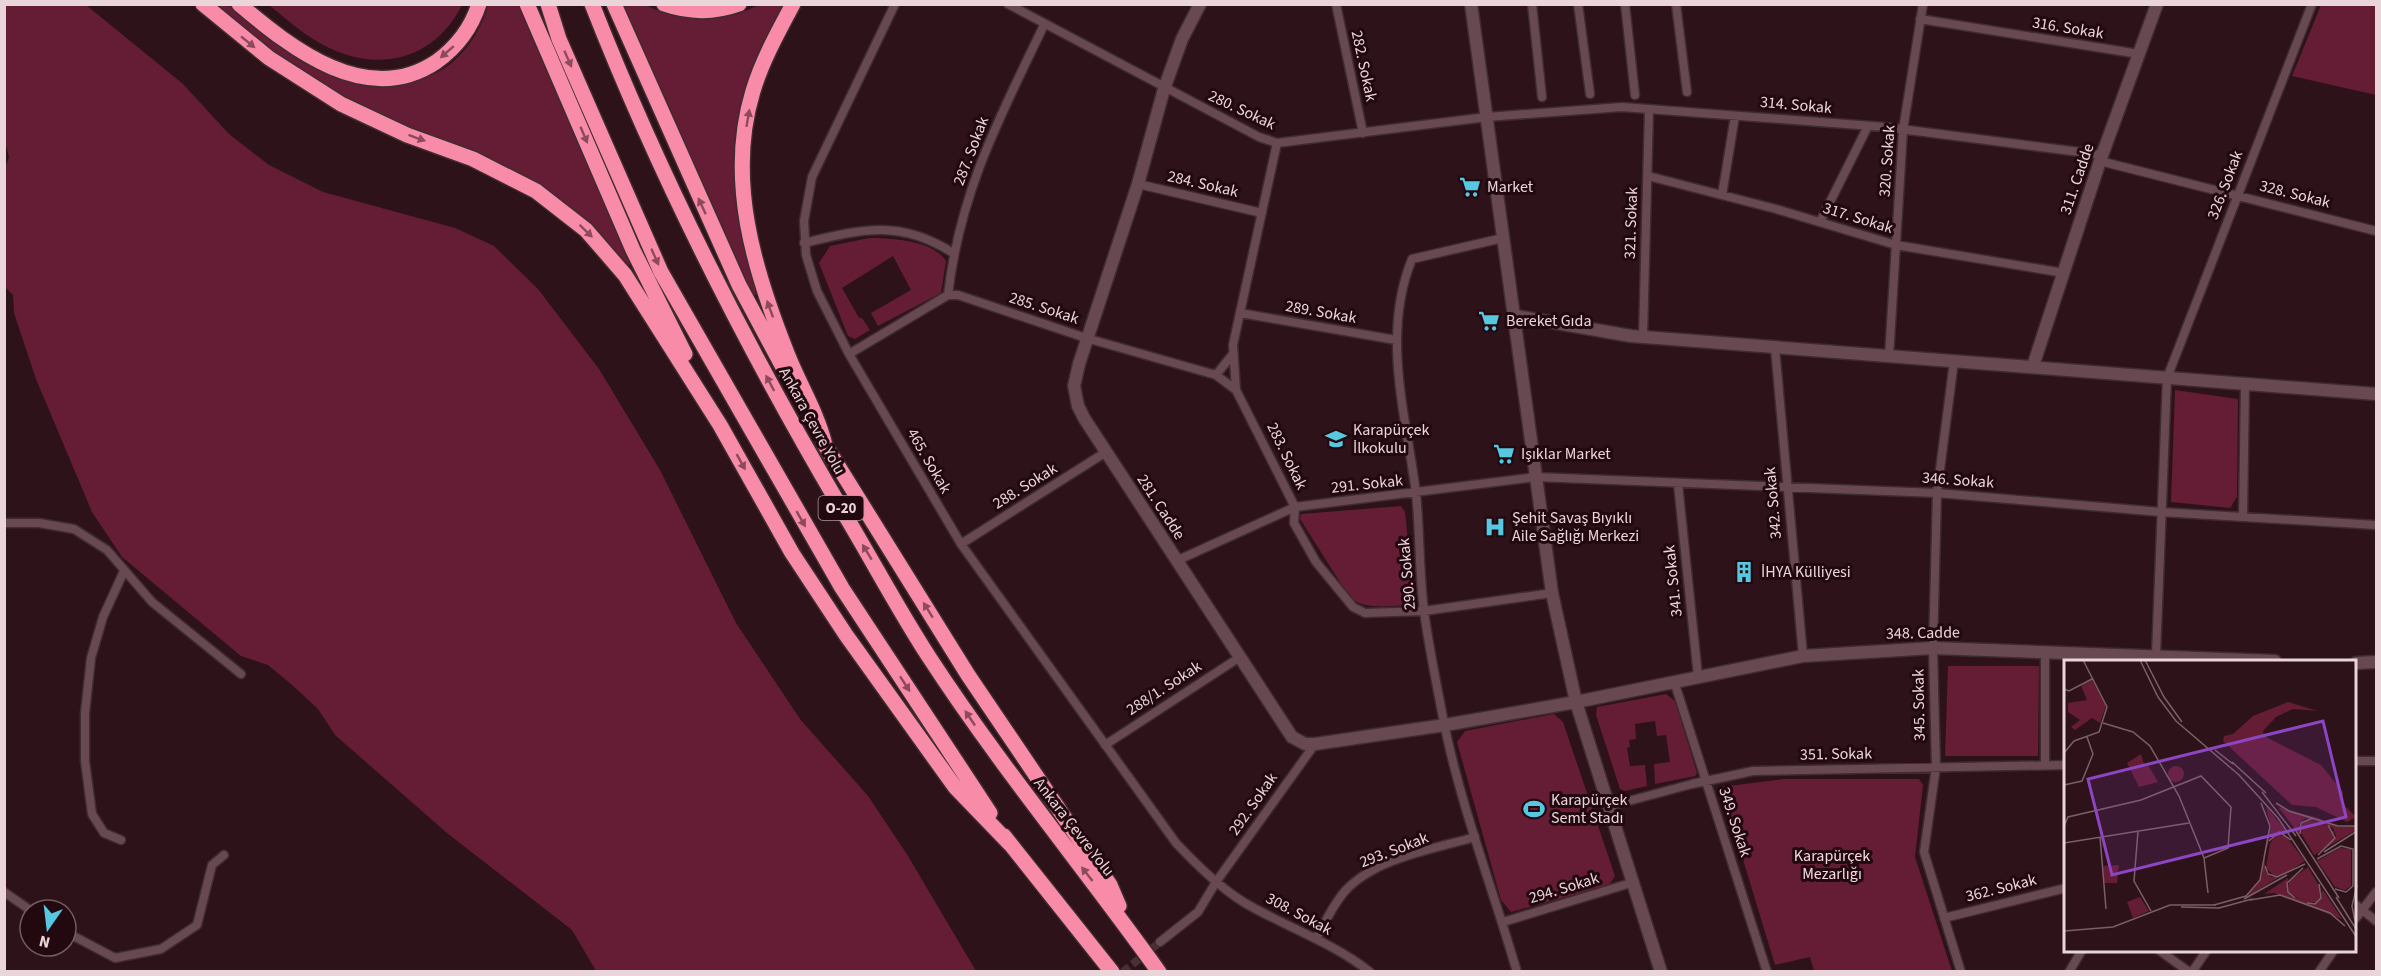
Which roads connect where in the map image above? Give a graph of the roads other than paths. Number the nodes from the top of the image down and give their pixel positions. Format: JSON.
{"nodes":[{"id":1,"x":203,"y":4,"type":"edge"},
{"id":2,"x":239,"y":4,"type":"edge"},
{"id":3,"x":479,"y":4,"type":"edge"},
{"id":4,"x":527,"y":4,"type":"edge"},
{"id":5,"x":548,"y":4,"type":"edge"},
{"id":6,"x":592,"y":4,"type":"edge"},
{"id":7,"x":614,"y":4,"type":"edge"},
{"id":8,"x":664,"y":4,"type":"edge"},
{"id":9,"x":739,"y":4,"type":"edge"},
{"id":10,"x":793,"y":4,"type":"edge"},
{"id":11,"x":895,"y":4,"type":"edge"},
{"id":12,"x":1008,"y":4,"type":"edge"},
{"id":13,"x":1200,"y":4,"type":"edge"},
{"id":14,"x":1336,"y":4,"type":"edge"},
{"id":15,"x":1472,"y":4,"type":"edge"},
{"id":16,"x":1532,"y":4,"type":"edge"},
{"id":17,"x":1578,"y":4,"type":"edge"},
{"id":18,"x":1625,"y":4,"type":"edge"},
{"id":19,"x":1676,"y":4,"type":"edge"},
{"id":20,"x":1923,"y":4,"type":"edge"},
{"id":21,"x":2157,"y":4,"type":"edge"},
{"id":22,"x":2312,"y":4,"type":"edge"},
{"id":23,"x":1920,"y":19,"type":"junction"},
{"id":24,"x":1044,"y":25,"type":"junction"},
{"id":25,"x":2139,"y":54,"type":"junction"},
{"id":26,"x":1164,"y":89,"type":"junction"},
{"id":27,"x":1687,"y":92,"type":"dead end"},
{"id":28,"x":1590,"y":94,"type":"dead end"},
{"id":29,"x":1635,"y":95,"type":"dead end"},
{"id":30,"x":1542,"y":97,"type":"dead end"},
{"id":31,"x":1649,"y":110,"type":"junction"},
{"id":32,"x":1735,"y":116,"type":"junction"},
{"id":33,"x":1487,"y":117,"type":"junction"},
{"id":34,"x":1868,"y":126,"type":"junction"},
{"id":35,"x":1903,"y":130,"type":"junction"},
{"id":36,"x":1363,"y":133,"type":"junction"},
{"id":37,"x":1277,"y":143,"type":"junction"},
{"id":38,"x":2102,"y":158,"type":"junction"},
{"id":39,"x":1648,"y":176,"type":"junction"},
{"id":40,"x":1138,"y":184,"type":"junction"},
{"id":41,"x":1722,"y":195,"type":"junction"},
{"id":42,"x":2237,"y":195,"type":"junction"},
{"id":43,"x":1262,"y":213,"type":"junction"},
{"id":44,"x":1820,"y":222,"type":"junction"},
{"id":45,"x":2376,"y":231,"type":"edge"},
{"id":46,"x":1503,"y":238,"type":"junction"},
{"id":47,"x":804,"y":243,"type":"junction"},
{"id":48,"x":1896,"y":244,"type":"junction"},
{"id":49,"x":953,"y":254,"type":"junction"},
{"id":50,"x":2064,"y":273,"type":"junction"},
{"id":51,"x":948,"y":295,"type":"junction"},
{"id":52,"x":1240,"y":312,"type":"junction"},
{"id":53,"x":1516,"y":316,"type":"junction"},
{"id":54,"x":1643,"y":337,"type":"junction"},
{"id":55,"x":1086,"y":338,"type":"junction"},
{"id":56,"x":1396,"y":340,"type":"junction"},
{"id":57,"x":1775,"y":348,"type":"junction"},
{"id":58,"x":849,"y":354,"type":"junction"},
{"id":59,"x":1232,"y":354,"type":"junction"},
{"id":60,"x":1889,"y":357,"type":"junction"},
{"id":61,"x":1954,"y":361,"type":"junction"},
{"id":62,"x":2033,"y":366,"type":"junction"},
{"id":63,"x":1216,"y":375,"type":"junction"},
{"id":64,"x":2167,"y":378,"type":"junction"},
{"id":65,"x":2245,"y":385,"type":"junction"},
{"id":66,"x":1236,"y":390,"type":"junction"},
{"id":67,"x":2376,"y":394,"type":"edge"},
{"id":68,"x":720,"y":425,"type":"junction"},
{"id":69,"x":825,"y":445,"type":"junction"},
{"id":70,"x":1106,"y":452,"type":"junction"},
{"id":71,"x":1536,"y":477,"type":"junction"},
{"id":72,"x":1678,"y":483,"type":"junction"},
{"id":73,"x":1786,"y":488,"type":"junction"},
{"id":74,"x":1937,"y":493,"type":"junction"},
{"id":75,"x":1416,"y":494,"type":"junction"},
{"id":76,"x":1295,"y":507,"type":"junction"},
{"id":77,"x":2162,"y":512,"type":"junction"},
{"id":78,"x":2243,"y":517,"type":"junction"},
{"id":79,"x":4,"y":523,"type":"edge"},
{"id":80,"x":2376,"y":525,"type":"edge"},
{"id":81,"x":961,"y":544,"type":"junction"},
{"id":82,"x":1176,"y":561,"type":"junction"},
{"id":83,"x":124,"y":572,"type":"junction"},
{"id":84,"x":1552,"y":593,"type":"junction"},
{"id":85,"x":1424,"y":611,"type":"junction"},
{"id":86,"x":1933,"y":648,"type":"junction"},
{"id":87,"x":2045,"y":651,"type":"junction"},
{"id":88,"x":2156,"y":655,"type":"junction"},
{"id":89,"x":1803,"y":656,"type":"junction"},
{"id":90,"x":1240,"y":657,"type":"junction"},
{"id":91,"x":2269,"y":660,"type":"edge"},
{"id":92,"x":2376,"y":662,"type":"edge"},
{"id":93,"x":2357,"y":663,"type":"edge"},
{"id":94,"x":241,"y":674,"type":"dead end"},
{"id":95,"x":1698,"y":676,"type":"junction"},
{"id":96,"x":1674,"y":681,"type":"junction"},
{"id":97,"x":1576,"y":702,"type":"junction"},
{"id":98,"x":1445,"y":725,"type":"junction"},
{"id":99,"x":1315,"y":744,"type":"junction"},
{"id":100,"x":1105,"y":745,"type":"junction"},
{"id":101,"x":2357,"y":761,"type":"edge"},
{"id":102,"x":2376,"y":761,"type":"edge"},
{"id":103,"x":2045,"y":765,"type":"junction"},
{"id":104,"x":2064,"y":765,"type":"edge"},
{"id":105,"x":1936,"y":767,"type":"junction"},
{"id":106,"x":1707,"y":781,"type":"junction"},
{"id":107,"x":1610,"y":806,"type":"junction"},
{"id":108,"x":1475,"y":837,"type":"junction"},
{"id":109,"x":121,"y":840,"type":"dead end"},
{"id":110,"x":1010,"y":844,"type":"junction"},
{"id":111,"x":224,"y":855,"type":"dead end"},
{"id":112,"x":1215,"y":882,"type":"junction"},
{"id":113,"x":1634,"y":882,"type":"junction"},
{"id":114,"x":2064,"y":888,"type":"edge"},
{"id":115,"x":4,"y":892,"type":"edge"},
{"id":116,"x":2376,"y":892,"type":"edge"},
{"id":117,"x":18,"y":902,"type":"edge"},
{"id":118,"x":2359,"y":907,"type":"edge"},
{"id":119,"x":1944,"y":918,"type":"junction"},
{"id":120,"x":2376,"y":921,"type":"edge"},
{"id":121,"x":1503,"y":922,"type":"junction"},
{"id":122,"x":1127,"y":926,"type":"junction"},
{"id":123,"x":78,"y":938,"type":"edge"},
{"id":124,"x":1317,"y":939,"type":"junction"},
{"id":125,"x":1160,"y":942,"type":"tunnel mouth"},
{"id":126,"x":2081,"y":952,"type":"edge"},
{"id":127,"x":2161,"y":952,"type":"edge"},
{"id":128,"x":2206,"y":952,"type":"edge"},
{"id":129,"x":2333,"y":952,"type":"edge"},
{"id":130,"x":1112,"y":972,"type":"edge"},
{"id":131,"x":1159,"y":972,"type":"edge"},
{"id":132,"x":1370,"y":972,"type":"edge"},
{"id":133,"x":1517,"y":972,"type":"edge"},
{"id":134,"x":1661,"y":972,"type":"edge"},
{"id":135,"x":1767,"y":972,"type":"edge"},
{"id":136,"x":1961,"y":972,"type":"edge"},
{"id":137,"x":2069,"y":972,"type":"edge"},
{"id":138,"x":2191,"y":972,"type":"edge"},
{"id":139,"x":2319,"y":972,"type":"edge"}],
"edges":[{"from":1,"to":68,"type":"highway","one_way":true},
{"from":3,"to":2,"type":"highway","one_way":true},
{"from":4,"to":68,"type":"highway","one_way":true},
{"from":5,"to":110,"type":"highway","number":"O-20","one_way":true},
{"from":122,"to":6,"type":"highway","name":"Ankara Çevre Yolu","number":"O-20","one_way":true},
{"from":69,"to":7,"type":"highway","one_way":true},
{"from":8,"to":9,"type":"highway"},
{"from":69,"to":10,"type":"highway","one_way":true},
{"from":11,"to":47,"type":"street","name":"465. Sokak"},
{"from":12,"to":24,"type":"street","name":"280. Sokak"},
{"from":13,"to":26,"type":"street","name":"281. Cadde"},
{"from":14,"to":36,"type":"street","name":"282. Sokak"},
{"from":15,"to":33,"type":"street"},
{"from":16,"to":30,"type":"street"},
{"from":17,"to":28,"type":"street"},
{"from":18,"to":29,"type":"street"},
{"from":19,"to":27,"type":"street"},
{"from":20,"to":23,"type":"street","name":"320. Sokak"},
{"from":21,"to":25,"type":"street","name":"311. Cadde"},
{"from":22,"to":42,"type":"street","name":"326. Sokak"},
{"from":23,"to":25,"type":"street","name":"316. Sokak"},
{"from":23,"to":35,"type":"street","name":"320. Sokak"},
{"from":24,"to":26,"type":"street","name":"280. Sokak"},
{"from":24,"to":49,"type":"street","name":"287. Sokak"},
{"from":25,"to":38,"type":"street","name":"311. Cadde"},
{"from":26,"to":37,"type":"street","name":"280. Sokak"},
{"from":26,"to":40,"type":"street","name":"281. Cadde"},
{"from":31,"to":32,"type":"street","name":"314. Sokak"},
{"from":31,"to":33,"type":"street","name":"314. Sokak"},
{"from":31,"to":39,"type":"street","name":"321. Sokak"},
{"from":32,"to":34,"type":"street","name":"314. Sokak"},
{"from":32,"to":41,"type":"street"},
{"from":33,"to":36,"type":"street","name":"280. Sokak"},
{"from":33,"to":46,"type":"street"},
{"from":34,"to":35,"type":"street","name":"314. Sokak"},
{"from":34,"to":44,"type":"street"},
{"from":35,"to":38,"type":"street","name":"314. Sokak"},
{"from":35,"to":48,"type":"street","name":"320. Sokak"},
{"from":36,"to":37,"type":"street","name":"280. Sokak"},
{"from":37,"to":43,"type":"street","name":"283. Sokak"},
{"from":38,"to":42,"type":"street","name":"328. Sokak"},
{"from":38,"to":50,"type":"street","name":"311. Cadde"},
{"from":39,"to":41,"type":"street","name":"317. Sokak"},
{"from":39,"to":54,"type":"street","name":"321. Sokak"},
{"from":40,"to":43,"type":"street","name":"284. Sokak"},
{"from":40,"to":55,"type":"street","name":"281. Cadde"},
{"from":41,"to":44,"type":"street","name":"317. Sokak"},
{"from":42,"to":45,"type":"street","name":"328. Sokak"},
{"from":42,"to":64,"type":"street","name":"326. Sokak"},
{"from":43,"to":52,"type":"street","name":"283. Sokak"},
{"from":44,"to":48,"type":"street","name":"317. Sokak"},
{"from":46,"to":53,"type":"street"},
{"from":46,"to":56,"type":"street","name":"290. Sokak"},
{"from":47,"to":49,"type":"street"},
{"from":47,"to":58,"type":"street","name":"465. Sokak"},
{"from":48,"to":50,"type":"street","name":"317. Sokak"},
{"from":48,"to":60,"type":"street","name":"320. Sokak"},
{"from":49,"to":51,"type":"street","name":"287. Sokak"},
{"from":50,"to":62,"type":"street","name":"311. Cadde"},
{"from":51,"to":55,"type":"street","name":"285. Sokak"},
{"from":51,"to":58,"type":"street"},
{"from":52,"to":56,"type":"street","name":"289. Sokak"},
{"from":52,"to":59,"type":"street","name":"283. Sokak"},
{"from":53,"to":54,"type":"street"},
{"from":53,"to":71,"type":"street"},
{"from":54,"to":57,"type":"street"},
{"from":55,"to":63,"type":"street","name":"285. Sokak"},
{"from":55,"to":70,"type":"street","name":"281. Cadde"},
{"from":56,"to":75,"type":"street","name":"290. Sokak"},
{"from":57,"to":60,"type":"street"},
{"from":57,"to":73,"type":"street","name":"342. Sokak"},
{"from":58,"to":81,"type":"street","name":"465. Sokak"},
{"from":59,"to":63,"type":"street"},
{"from":59,"to":66,"type":"street","name":"283. Sokak"},
{"from":60,"to":61,"type":"street"},
{"from":61,"to":62,"type":"street"},
{"from":61,"to":74,"type":"street","name":"345. Sokak"},
{"from":62,"to":64,"type":"street"},
{"from":63,"to":66,"type":"street","name":"285. Sokak"},
{"from":64,"to":65,"type":"street"},
{"from":64,"to":77,"type":"street","name":"326. Sokak"},
{"from":65,"to":67,"type":"street"},
{"from":65,"to":78,"type":"street"},
{"from":66,"to":76,"type":"street","name":"283. Sokak"},
{"from":68,"to":110,"type":"highway","one_way":true},
{"from":122,"to":69,"type":"highway","one_way":true},
{"from":70,"to":81,"type":"street","name":"288. Sokak"},
{"from":70,"to":82,"type":"street","name":"281. Cadde"},
{"from":71,"to":72,"type":"street","name":"346. Sokak"},
{"from":71,"to":75,"type":"street","name":"291. Sokak"},
{"from":71,"to":84,"type":"street"},
{"from":72,"to":73,"type":"street","name":"346. Sokak"},
{"from":72,"to":95,"type":"street","name":"341. Sokak"},
{"from":73,"to":74,"type":"street","name":"346. Sokak"},
{"from":73,"to":89,"type":"street","name":"342. Sokak"},
{"from":74,"to":77,"type":"street","name":"346. Sokak"},
{"from":74,"to":86,"type":"street","name":"345. Sokak"},
{"from":75,"to":76,"type":"street","name":"291. Sokak"},
{"from":75,"to":85,"type":"street","name":"290. Sokak"},
{"from":76,"to":82,"type":"street","name":"291. Sokak"},
{"from":76,"to":85,"type":"street","name":"283. Sokak"},
{"from":77,"to":78,"type":"street","name":"346. Sokak"},
{"from":77,"to":88,"type":"street","name":"326. Sokak"},
{"from":78,"to":80,"type":"street","name":"346. Sokak"},
{"from":79,"to":83,"type":"street"},
{"from":81,"to":100,"type":"street","name":"465. Sokak"},
{"from":82,"to":90,"type":"street","name":"281. Cadde"},
{"from":83,"to":94,"type":"street"},
{"from":83,"to":109,"type":"street"},
{"from":84,"to":85,"type":"street","name":"283. Sokak"},
{"from":84,"to":97,"type":"street"},
{"from":85,"to":98,"type":"street","name":"290. Sokak"},
{"from":86,"to":87,"type":"street","name":"348. Cadde"},
{"from":86,"to":89,"type":"street","name":"348. Cadde"},
{"from":86,"to":105,"type":"street","name":"345. Sokak"},
{"from":87,"to":88,"type":"street","name":"348. Cadde"},
{"from":87,"to":103,"type":"street"},
{"from":88,"to":91,"type":"street","name":"348. Cadde"},
{"from":89,"to":95,"type":"street","name":"348. Cadde"},
{"from":90,"to":99,"type":"street","name":"281. Cadde"},
{"from":90,"to":100,"type":"street","name":"288/1. Sokak"},
{"from":92,"to":93,"type":"street"},
{"from":95,"to":96,"type":"street","name":"348. Cadde"},
{"from":96,"to":97,"type":"street","name":"348. Cadde"},
{"from":96,"to":106,"type":"street","name":"349. Sokak"},
{"from":97,"to":98,"type":"street"},
{"from":97,"to":107,"type":"street"},
{"from":98,"to":99,"type":"street"},
{"from":98,"to":108,"type":"street","name":"290. Sokak"},
{"from":99,"to":112,"type":"street","name":"292. Sokak"},
{"from":100,"to":112,"type":"street","name":"465. Sokak"},
{"from":101,"to":102,"type":"street"},
{"from":103,"to":104,"type":"street","name":"351. Sokak"},
{"from":103,"to":105,"type":"street","name":"351. Sokak"},
{"from":105,"to":106,"type":"street","name":"351. Sokak"},
{"from":105,"to":119,"type":"street","name":"345. Sokak"},
{"from":106,"to":107,"type":"street","name":"351. Sokak"},
{"from":106,"to":135,"type":"street","name":"349. Sokak"},
{"from":107,"to":113,"type":"street"},
{"from":108,"to":121,"type":"street","name":"290. Sokak"},
{"from":108,"to":124,"type":"street","name":"293. Sokak"},
{"from":110,"to":130,"type":"highway","number":"O-20"},
{"from":111,"to":123,"type":"street"},
{"from":112,"to":124,"type":"street","name":"308. Sokak"},
{"from":112,"to":125,"type":"street","name":"292. Sokak"},
{"from":113,"to":121,"type":"street","name":"294. Sokak"},
{"from":113,"to":134,"type":"street"},
{"from":114,"to":119,"type":"street","name":"362. Sokak"},
{"from":115,"to":117,"type":"street"},
{"from":116,"to":118,"type":"street"},
{"from":118,"to":120,"type":"street"},
{"from":119,"to":136,"type":"street","name":"345. Sokak"},
{"from":121,"to":133,"type":"street","name":"290. Sokak"},
{"from":122,"to":131,"type":"highway","name":"Ankara Çevre Yolu","number":"O-20"},
{"from":124,"to":132,"type":"street","name":"308. Sokak"},
{"from":126,"to":137,"type":"street"},
{"from":127,"to":138,"type":"street"},
{"from":128,"to":138,"type":"street"},
{"from":129,"to":139,"type":"street"}]}
